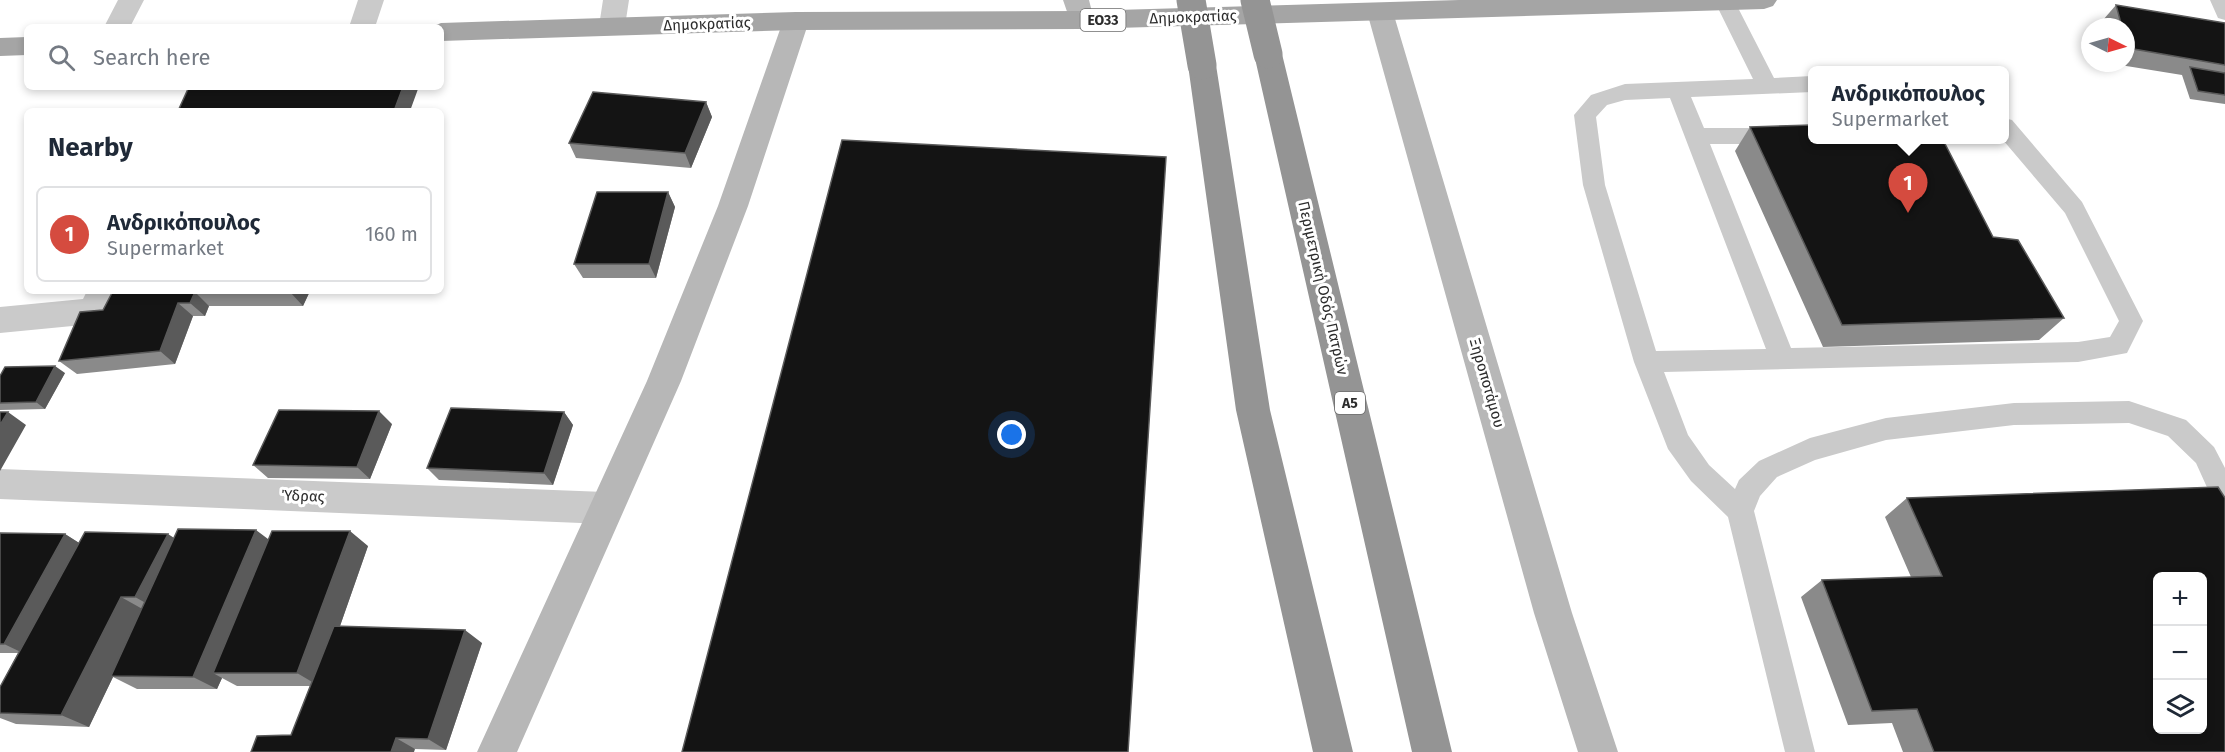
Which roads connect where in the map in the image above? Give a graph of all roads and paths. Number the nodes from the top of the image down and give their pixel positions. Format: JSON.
{"nodes":[{"id":1,"x":131,"y":0,"type":"edge"},
{"id":2,"x":371,"y":0,"type":"edge"},
{"id":3,"x":616,"y":0,"type":"edge"},
{"id":4,"x":1191,"y":0,"type":"edge"},
{"id":5,"x":1255,"y":0,"type":"edge"},
{"id":6,"x":1764,"y":0,"type":"edge"},
{"id":7,"x":2220,"y":0,"type":"edge"},
{"id":8,"x":1724,"y":1,"type":"edge"},
{"id":9,"x":1078,"y":10,"type":"edge"},
{"id":10,"x":1380,"y":12,"type":"junction"},
{"id":11,"x":2225,"y":13,"type":"edge"},
{"id":12,"x":796,"y":21,"type":"junction"},
{"id":13,"x":119,"y":24,"type":"edge"},
{"id":14,"x":363,"y":24,"type":"edge"},
{"id":15,"x":612,"y":27,"type":"junction"},
{"id":16,"x":444,"y":32,"type":"edge"},
{"id":17,"x":24,"y":46,"type":"edge"},
{"id":18,"x":0,"y":47,"type":"edge"},
{"id":19,"x":1808,"y":84,"type":"edge"},
{"id":20,"x":1767,"y":85,"type":"junction"},
{"id":21,"x":1677,"y":88,"type":"junction"},
{"id":22,"x":2009,"y":134,"type":"edge"},
{"id":23,"x":1696,"y":136,"type":"junction"},
{"id":24,"x":1808,"y":136,"type":"edge"},
{"id":25,"x":102,"y":294,"type":"edge"},
{"id":26,"x":0,"y":320,"type":"edge"},
{"id":27,"x":1783,"y":359,"type":"junction"},
{"id":28,"x":1647,"y":362,"type":"junction"},
{"id":29,"x":0,"y":484,"type":"edge"},
{"id":30,"x":2225,"y":496,"type":"edge"},
{"id":31,"x":605,"y":508,"type":"junction"},
{"id":32,"x":1740,"y":511,"type":"junction"},
{"id":33,"x":497,"y":752,"type":"edge"},
{"id":34,"x":1334,"y":752,"type":"edge"},
{"id":35,"x":1432,"y":752,"type":"edge"},
{"id":36,"x":1598,"y":752,"type":"edge"},
{"id":37,"x":1800,"y":752,"type":"edge"}],
"edges":[{"from":1,"to":13,"type":"street"},
{"from":2,"to":14,"type":"street"},
{"from":3,"to":15,"type":"street"},
{"from":4,"to":34,"type":"highway","bridge":true},
{"from":5,"to":35,"type":"highway","name":"Περιμετρική Οδός Πατρών","number":"Α5","bridge":true},
{"from":6,"to":8,"type":"main road","name":"Δημοκρατίας","number":"ΕΟ33"},
{"from":7,"to":11,"type":"lane"},
{"from":8,"to":10,"type":"main road","name":"Δημοκρατίας","number":"ΕΟ33"},
{"from":8,"to":20,"type":"lane"},
{"from":9,"to":10,"type":"main road","name":"Δημοκρατίας","number":"ΕΟ33"},
{"from":9,"to":12,"type":"main road","name":"Δημοκρατίας","number":"ΕΟ33"},
{"from":10,"to":36,"type":"street","name":"Ξηροποτάμου"},
{"from":12,"to":15,"type":"main road","name":"Δημοκρατίας","number":"ΕΟ33"},
{"from":12,"to":31,"type":"street"},
{"from":15,"to":16,"type":"main road","name":"Δημοκρατίας","number":"ΕΟ33"},
{"from":17,"to":18,"type":"main road"},
{"from":19,"to":20,"type":"lane"},
{"from":20,"to":21,"type":"lane"},
{"from":21,"to":23,"type":"lane"},
{"from":21,"to":28,"type":"lane"},
{"from":22,"to":27,"type":"lane"},
{"from":23,"to":24,"type":"lane"},
{"from":23,"to":27,"type":"lane"},
{"from":25,"to":26,"type":"street"},
{"from":27,"to":28,"type":"lane"},
{"from":28,"to":32,"type":"lane"},
{"from":29,"to":31,"type":"street","name":"Ύδρας"},
{"from":30,"to":32,"type":"lane"},
{"from":31,"to":33,"type":"street"},
{"from":32,"to":37,"type":"lane"}]}
